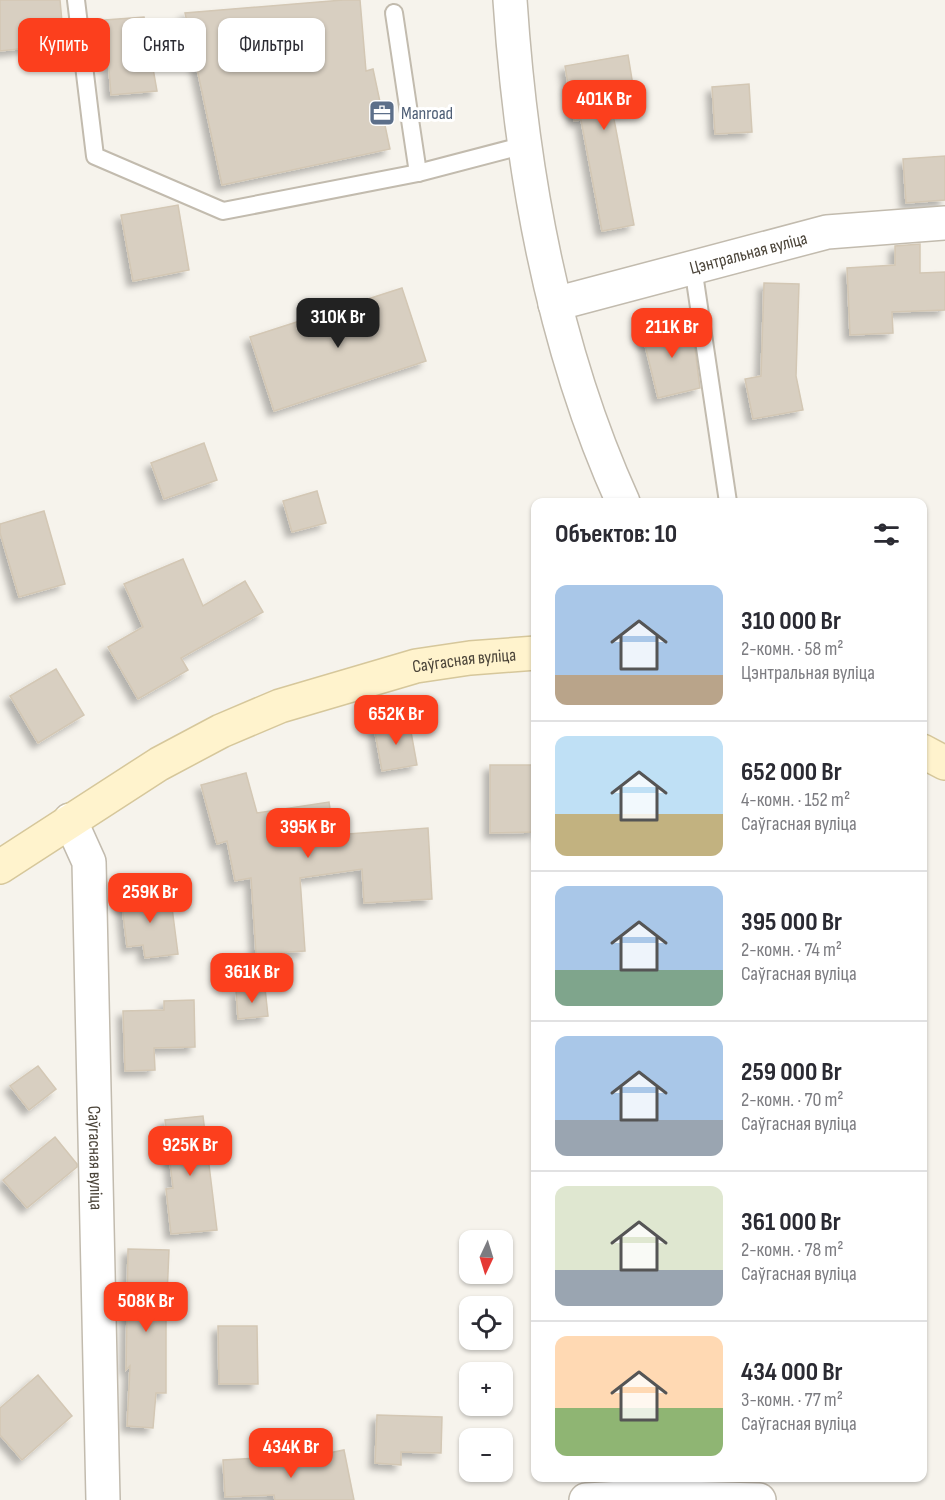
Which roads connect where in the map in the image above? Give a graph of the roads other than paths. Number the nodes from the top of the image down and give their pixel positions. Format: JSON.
{"nodes":[{"id":1,"x":76,"y":0,"type":"edge"},
{"id":2,"x":510,"y":0,"type":"edge"},
{"id":3,"x":394,"y":13,"type":"dead end"},
{"id":4,"x":525,"y":145,"type":"junction"},
{"id":5,"x":418,"y":173,"type":"junction"},
{"id":6,"x":945,"y":223,"type":"edge"},
{"id":7,"x":693,"y":267,"type":"junction"},
{"id":8,"x":555,"y":304,"type":"junction"},
{"id":9,"x":621,"y":498,"type":"edge"},
{"id":10,"x":727,"y":498,"type":"edge"},
{"id":11,"x":531,"y":653,"type":"edge"},
{"id":12,"x":927,"y":754,"type":"edge"},
{"id":13,"x":945,"y":763,"type":"edge"},
{"id":14,"x":70,"y":820,"type":"junction"},
{"id":15,"x":0,"y":867,"type":"edge"},
{"id":16,"x":642,"y":1487,"type":"edge"},
{"id":17,"x":104,"y":1500,"type":"edge"},
{"id":18,"x":586,"y":1500,"type":"edge"},
{"id":19,"x":759,"y":1500,"type":"edge"}],
"edges":[{"from":1,"to":5,"type":"lane"},
{"from":2,"to":4,"type":"street"},
{"from":3,"to":5,"type":"lane"},
{"from":4,"to":5,"type":"lane"},
{"from":4,"to":8,"type":"street"},
{"from":6,"to":7,"type":"street","name":"Цэнтральная вуліца"},
{"from":7,"to":8,"type":"street","name":"Цэнтральная вуліца"},
{"from":7,"to":10,"type":"lane"},
{"from":8,"to":9,"type":"street"},
{"from":11,"to":14,"type":"main road","name":"Саўгасная вуліца"},
{"from":12,"to":13,"type":"main road"},
{"from":14,"to":15,"type":"main road","name":"Саўгасная вуліца"},
{"from":14,"to":17,"type":"street","name":"Саўгасная вуліца"},
{"from":16,"to":18,"type":"street"},
{"from":16,"to":19,"type":"street"}]}
